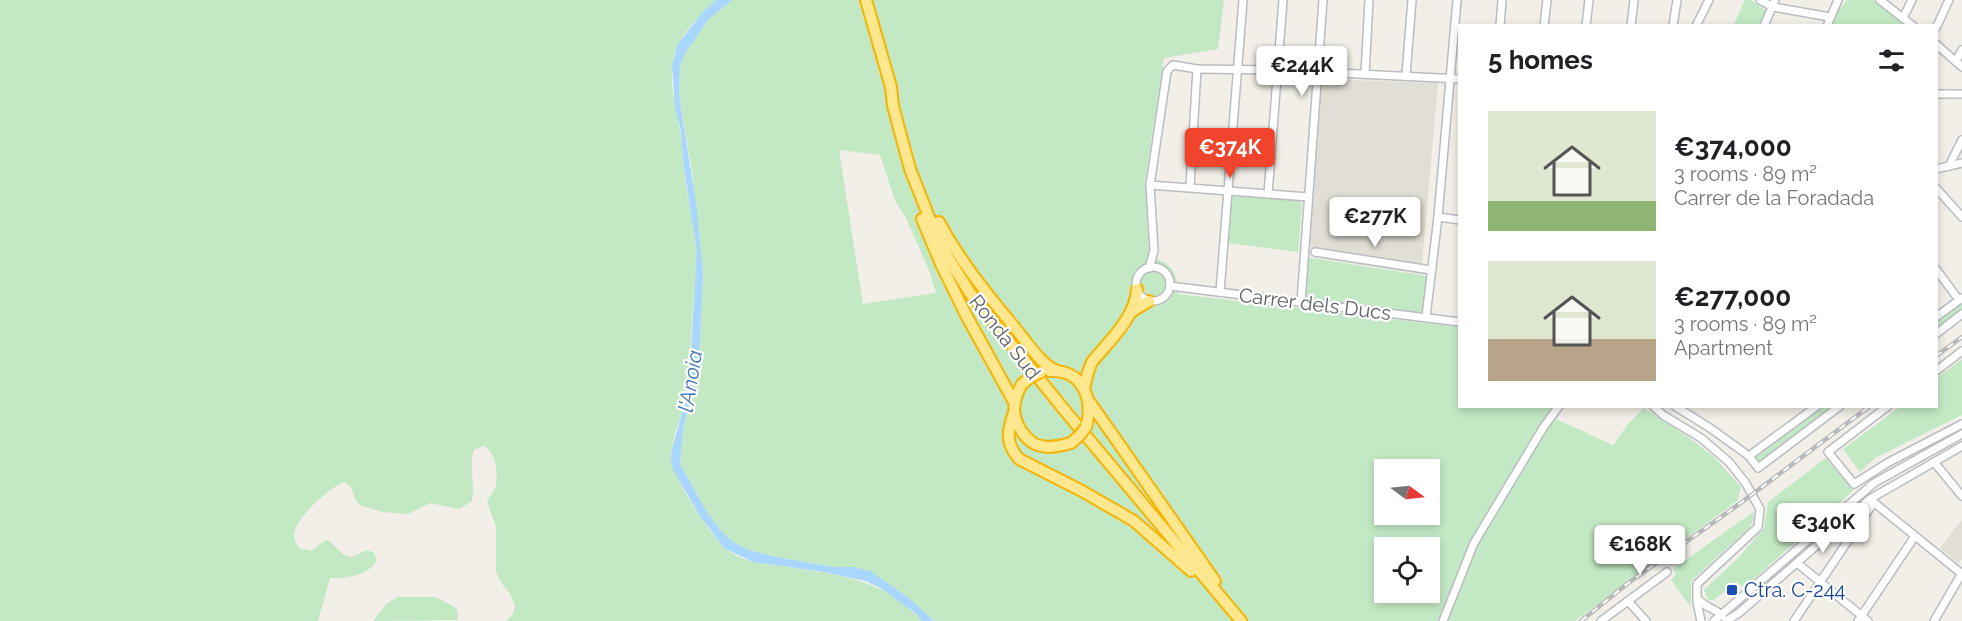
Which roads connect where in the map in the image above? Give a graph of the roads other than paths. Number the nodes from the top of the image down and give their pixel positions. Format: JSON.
{"nodes":[{"id":1,"x":866,"y":0,"type":"edge"},
{"id":2,"x":1243,"y":0,"type":"edge"},
{"id":3,"x":1283,"y":0,"type":"edge"},
{"id":4,"x":1323,"y":0,"type":"edge"},
{"id":5,"x":1369,"y":0,"type":"edge"},
{"id":6,"x":1412,"y":0,"type":"edge"},
{"id":7,"x":1457,"y":0,"type":"edge"},
{"id":8,"x":1502,"y":0,"type":"edge"},
{"id":9,"x":1547,"y":0,"type":"edge"},
{"id":10,"x":1589,"y":0,"type":"edge"},
{"id":11,"x":1634,"y":0,"type":"edge"},
{"id":12,"x":1677,"y":0,"type":"edge"},
{"id":13,"x":1709,"y":0,"type":"edge"},
{"id":14,"x":1760,"y":0,"type":"edge"},
{"id":15,"x":1838,"y":0,"type":"edge"},
{"id":16,"x":1880,"y":0,"type":"edge"},
{"id":17,"x":1912,"y":0,"type":"edge"},
{"id":18,"x":1949,"y":0,"type":"edge"},
{"id":19,"x":1774,"y":3,"type":"edge"},
{"id":20,"x":1830,"y":17,"type":"junction"},
{"id":21,"x":1903,"y":18,"type":"junction"},
{"id":22,"x":1500,"y":24,"type":"edge"},
{"id":23,"x":1544,"y":24,"type":"edge"},
{"id":24,"x":1586,"y":24,"type":"edge"},
{"id":25,"x":1631,"y":24,"type":"edge"},
{"id":26,"x":1673,"y":24,"type":"edge"},
{"id":27,"x":1697,"y":24,"type":"edge"},
{"id":28,"x":1765,"y":24,"type":"edge"},
{"id":29,"x":1828,"y":24,"type":"edge"},
{"id":30,"x":1910,"y":24,"type":"edge"},
{"id":31,"x":1938,"y":24,"type":"edge"},
{"id":32,"x":1938,"y":46,"type":"edge"},
{"id":33,"x":1962,"y":50,"type":"edge"},
{"id":34,"x":1959,"y":64,"type":"edge"},
{"id":35,"x":1197,"y":69,"type":"junction"},
{"id":36,"x":1237,"y":69,"type":"junction"},
{"id":37,"x":1277,"y":70,"type":"junction"},
{"id":38,"x":1316,"y":72,"type":"junction"},
{"id":39,"x":1365,"y":74,"type":"junction"},
{"id":40,"x":1406,"y":75,"type":"junction"},
{"id":41,"x":1450,"y":78,"type":"junction"},
{"id":42,"x":1458,"y":78,"type":"edge"},
{"id":43,"x":1938,"y":94,"type":"edge"},
{"id":44,"x":1962,"y":94,"type":"edge"},
{"id":45,"x":893,"y":106,"type":"junction"},
{"id":46,"x":1962,"y":140,"type":"edge"},
{"id":47,"x":1962,"y":163,"type":"edge"},
{"id":48,"x":1949,"y":166,"type":"junction"},
{"id":49,"x":1938,"y":169,"type":"edge"},
{"id":50,"x":1150,"y":185,"type":"junction"},
{"id":51,"x":1190,"y":187,"type":"junction"},
{"id":52,"x":1228,"y":191,"type":"junction"},
{"id":53,"x":1268,"y":194,"type":"junction"},
{"id":54,"x":1308,"y":197,"type":"junction"},
{"id":55,"x":1940,"y":197,"type":"edge"},
{"id":56,"x":1438,"y":217,"type":"junction"},
{"id":57,"x":1962,"y":217,"type":"edge"},
{"id":58,"x":1458,"y":220,"type":"edge"},
{"id":59,"x":1315,"y":252,"type":"dead end"},
{"id":60,"x":1149,"y":268,"type":"junction"},
{"id":61,"x":1431,"y":270,"type":"junction"},
{"id":62,"x":1938,"y":271,"type":"edge"},
{"id":63,"x":1170,"y":286,"type":"junction"},
{"id":64,"x":1137,"y":289,"type":"junction"},
{"id":65,"x":1220,"y":292,"type":"junction"},
{"id":66,"x":1961,"y":299,"type":"edge"},
{"id":67,"x":1149,"y":301,"type":"junction"},
{"id":68,"x":1300,"y":302,"type":"junction"},
{"id":69,"x":1131,"y":312,"type":"junction"},
{"id":70,"x":1962,"y":314,"type":"edge"},
{"id":71,"x":1938,"y":316,"type":"edge"},
{"id":72,"x":1426,"y":317,"type":"junction"},
{"id":73,"x":1458,"y":321,"type":"edge"},
{"id":74,"x":1938,"y":332,"type":"edge"},
{"id":75,"x":1962,"y":351,"type":"edge"},
{"id":76,"x":1092,"y":362,"type":"junction"},
{"id":77,"x":1938,"y":369,"type":"edge"},
{"id":78,"x":1058,"y":371,"type":"junction"},
{"id":79,"x":1070,"y":374,"type":"junction"},
{"id":80,"x":1084,"y":388,"type":"junction"},
{"id":81,"x":1089,"y":401,"type":"junction"},
{"id":82,"x":1014,"y":402,"type":"junction"},
{"id":83,"x":1558,"y":408,"type":"edge"},
{"id":84,"x":1655,"y":408,"type":"edge"},
{"id":85,"x":1678,"y":408,"type":"edge"},
{"id":86,"x":1814,"y":408,"type":"edge"},
{"id":87,"x":1823,"y":408,"type":"edge"},
{"id":88,"x":1837,"y":408,"type":"edge"},
{"id":89,"x":1885,"y":408,"type":"edge"},
{"id":90,"x":1014,"y":415,"type":"junction"},
{"id":91,"x":1828,"y":415,"type":"junction"},
{"id":92,"x":1962,"y":424,"type":"edge"},
{"id":93,"x":1962,"y":434,"type":"edge"},
{"id":94,"x":1962,"y":446,"type":"edge"},
{"id":95,"x":1749,"y":456,"type":"junction"},
{"id":96,"x":1934,"y":462,"type":"junction"},
{"id":97,"x":1962,"y":496,"type":"edge"},
{"id":98,"x":1872,"y":501,"type":"junction"},
{"id":99,"x":1915,"y":536,"type":"junction"},
{"id":100,"x":1797,"y":563,"type":"junction"},
{"id":101,"x":1667,"y":572,"type":"dead end"},
{"id":102,"x":1962,"y":574,"type":"edge"},
{"id":103,"x":1819,"y":582,"type":"junction"},
{"id":104,"x":1697,"y":597,"type":"junction"},
{"id":105,"x":1628,"y":601,"type":"junction"},
{"id":106,"x":1231,"y":610,"type":"junction"},
{"id":107,"x":1712,"y":610,"type":"junction"},
{"id":108,"x":1724,"y":619,"type":"edge"},
{"id":109,"x":1862,"y":619,"type":"edge"},
{"id":110,"x":1644,"y":620,"type":"edge"},
{"id":111,"x":1702,"y":620,"type":"edge"},
{"id":112,"x":1241,"y":621,"type":"edge"},
{"id":113,"x":1443,"y":621,"type":"edge"},
{"id":114,"x":1601,"y":621,"type":"edge"},
{"id":115,"x":1714,"y":621,"type":"edge"},
{"id":116,"x":1794,"y":621,"type":"edge"},
{"id":117,"x":1934,"y":621,"type":"edge"}],
"edges":[{"from":1,"to":45,"type":"highway","name":"Ronda Sud"},
{"from":2,"to":36,"type":"street"},
{"from":3,"to":37,"type":"street"},
{"from":4,"to":38,"type":"street"},
{"from":5,"to":39,"type":"street"},
{"from":6,"to":40,"type":"street"},
{"from":7,"to":41,"type":"street"},
{"from":8,"to":22,"type":"street"},
{"from":9,"to":23,"type":"street"},
{"from":10,"to":24,"type":"street"},
{"from":11,"to":25,"type":"street"},
{"from":12,"to":26,"type":"street"},
{"from":13,"to":27,"type":"street"},
{"from":14,"to":19,"type":"street"},
{"from":15,"to":20,"type":"street"},
{"from":16,"to":21,"type":"street"},
{"from":17,"to":21,"type":"street"},
{"from":18,"to":31,"type":"street"},
{"from":19,"to":20,"type":"street"},
{"from":19,"to":28,"type":"street"},
{"from":20,"to":29,"type":"street"},
{"from":21,"to":30,"type":"street"},
{"from":32,"to":34,"type":"street"},
{"from":33,"to":34,"type":"street"},
{"from":35,"to":36,"type":"street"},
{"from":35,"to":50,"type":"street"},
{"from":35,"to":51,"type":"street"},
{"from":36,"to":37,"type":"street"},
{"from":36,"to":52,"type":"street"},
{"from":37,"to":38,"type":"street"},
{"from":37,"to":53,"type":"street"},
{"from":38,"to":39,"type":"street"},
{"from":38,"to":54,"type":"street"},
{"from":39,"to":40,"type":"street"},
{"from":40,"to":41,"type":"street"},
{"from":41,"to":42,"type":"street"},
{"from":41,"to":56,"type":"street"},
{"from":43,"to":44,"type":"street"},
{"from":45,"to":78,"type":"highway"},
{"from":45,"to":82,"type":"highway"},
{"from":45,"to":106,"type":"highway","name":"Ronda Sud"},
{"from":46,"to":48,"type":"street"},
{"from":47,"to":48,"type":"street"},
{"from":48,"to":49,"type":"street"},
{"from":50,"to":51,"type":"street"},
{"from":50,"to":60,"type":"street"},
{"from":51,"to":52,"type":"street"},
{"from":52,"to":53,"type":"street"},
{"from":52,"to":65,"type":"street"},
{"from":53,"to":54,"type":"street"},
{"from":54,"to":68,"type":"street"},
{"from":55,"to":57,"type":"street"},
{"from":56,"to":58,"type":"street"},
{"from":56,"to":61,"type":"street"},
{"from":59,"to":61,"type":"street"},
{"from":60,"to":63,"type":"street"},
{"from":60,"to":64,"type":"street"},
{"from":61,"to":72,"type":"street"},
{"from":62,"to":66,"type":"street"},
{"from":63,"to":65,"type":"street","name":"Carrer dels Ducs"},
{"from":63,"to":67,"type":"street"},
{"from":64,"to":67,"type":"street"},
{"from":64,"to":69,"type":"highway"},
{"from":65,"to":68,"type":"street","name":"Carrer dels Ducs"},
{"from":66,"to":71,"type":"street"},
{"from":67,"to":69,"type":"highway"},
{"from":68,"to":72,"type":"street","name":"Carrer dels Ducs"},
{"from":69,"to":76,"type":"highway"},
{"from":70,"to":74,"type":"street"},
{"from":72,"to":73,"type":"street","name":"Carrer dels Ducs"},
{"from":75,"to":77,"type":"street"},
{"from":76,"to":79,"type":"highway"},
{"from":76,"to":80,"type":"highway"},
{"from":78,"to":79,"type":"highway"},
{"from":78,"to":82,"type":"highway","bridge":true},
{"from":79,"to":80,"type":"highway"},
{"from":80,"to":81,"type":"highway"},
{"from":81,"to":90,"type":"highway","bridge":true},
{"from":81,"to":106,"type":"highway"},
{"from":82,"to":90,"type":"highway"},
{"from":83,"to":113,"type":"street"},
{"from":84,"to":104,"type":"street"},
{"from":85,"to":95,"type":"street"},
{"from":86,"to":95,"type":"street"},
{"from":87,"to":91,"type":"street"},
{"from":88,"to":91,"type":"street"},
{"from":89,"to":92,"type":"street"},
{"from":90,"to":106,"type":"highway"},
{"from":91,"to":95,"type":"street"},
{"from":93,"to":108,"type":"street"},
{"from":94,"to":96,"type":"street"},
{"from":96,"to":97,"type":"street"},
{"from":96,"to":98,"type":"street"},
{"from":98,"to":99,"type":"street"},
{"from":98,"to":100,"type":"street"},
{"from":98,"to":103,"type":"street"},
{"from":99,"to":102,"type":"street"},
{"from":99,"to":109,"type":"street"},
{"from":100,"to":103,"type":"street"},
{"from":100,"to":108,"type":"street"},
{"from":101,"to":105,"type":"street"},
{"from":102,"to":117,"type":"street"},
{"from":103,"to":109,"type":"street"},
{"from":103,"to":116,"type":"street"},
{"from":104,"to":107,"type":"street"},
{"from":104,"to":111,"type":"street"},
{"from":105,"to":110,"type":"street"},
{"from":105,"to":114,"type":"street"},
{"from":106,"to":112,"type":"highway","name":"Ronda Sud"},
{"from":107,"to":108,"type":"street"},
{"from":107,"to":111,"type":"street"},
{"from":108,"to":115,"type":"street"}]}
